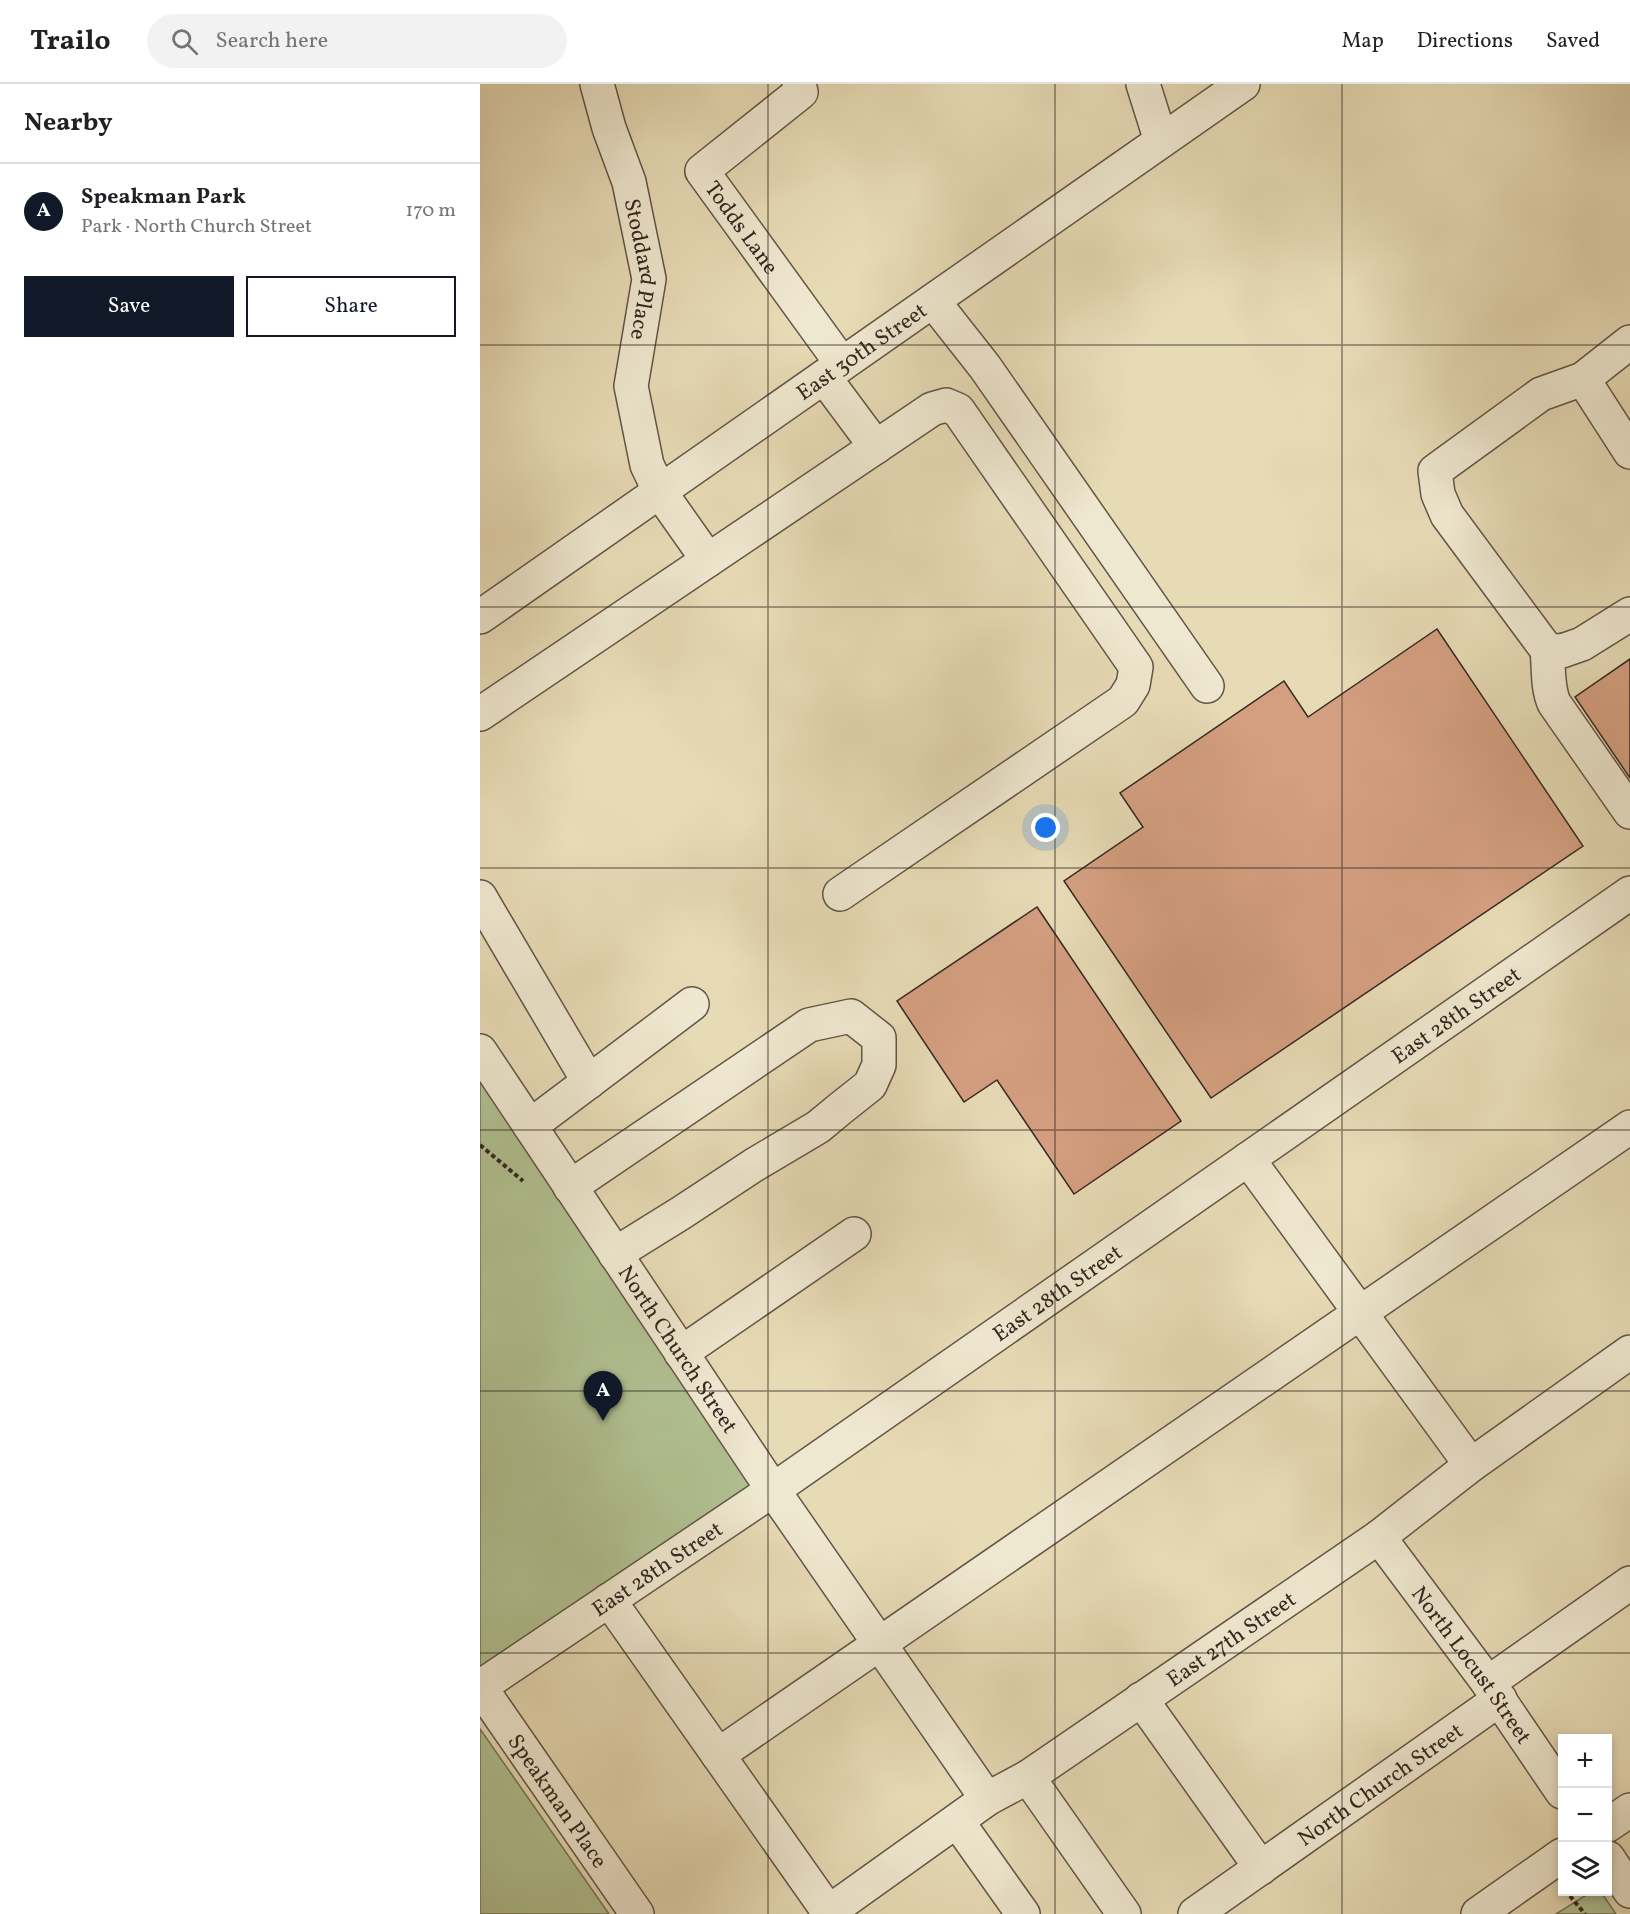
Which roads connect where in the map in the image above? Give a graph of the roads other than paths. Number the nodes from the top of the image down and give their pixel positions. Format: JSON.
{"nodes":[{"id":1,"x":597,"y":84,"type":"edge"},
{"id":2,"x":798,"y":84,"type":"edge"},
{"id":3,"x":1143,"y":84,"type":"edge"},
{"id":4,"x":1243,"y":84,"type":"edge"},
{"id":5,"x":1161,"y":141,"type":"junction"},
{"id":6,"x":933,"y":300,"type":"junction"},
{"id":7,"x":1630,"y":342,"type":"edge"},
{"id":8,"x":833,"y":370,"type":"junction"},
{"id":9,"x":1583,"y":379,"type":"junction"},
{"id":10,"x":876,"y":447,"type":"junction"},
{"id":11,"x":1630,"y":452,"type":"edge"},
{"id":12,"x":660,"y":492,"type":"junction"},
{"id":13,"x":708,"y":560,"type":"junction"},
{"id":14,"x":1630,"y":614,"type":"edge"},
{"id":15,"x":480,"y":617,"type":"edge"},
{"id":16,"x":1547,"y":650,"type":"junction"},
{"id":17,"x":1207,"y":686,"type":"dead end"},
{"id":18,"x":480,"y":714,"type":"edge"},
{"id":19,"x":1630,"y":812,"type":"edge"},
{"id":20,"x":1630,"y":893,"type":"edge"},
{"id":21,"x":840,"y":894,"type":"dead end"},
{"id":22,"x":480,"y":897,"type":"edge"},
{"id":23,"x":692,"y":1004,"type":"dead end"},
{"id":24,"x":480,"y":1051,"type":"edge"},
{"id":25,"x":589,"y":1082,"type":"junction"},
{"id":26,"x":530,"y":1126,"type":"junction"},
{"id":27,"x":1630,"y":1127,"type":"edge"},
{"id":28,"x":1248,"y":1159,"type":"junction"},
{"id":29,"x":570,"y":1187,"type":"junction"},
{"id":30,"x":855,"y":1234,"type":"dead end"},
{"id":31,"x":615,"y":1254,"type":"junction"},
{"id":32,"x":1360,"y":1312,"type":"junction"},
{"id":33,"x":1630,"y":1352,"type":"edge"},
{"id":34,"x":681,"y":1353,"type":"junction"},
{"id":35,"x":1471,"y":1465,"type":"junction"},
{"id":36,"x":772,"y":1490,"type":"junction"},
{"id":37,"x":1379,"y":1537,"type":"junction"},
{"id":38,"x":1630,"y":1583,"type":"edge"},
{"id":39,"x":609,"y":1600,"type":"junction"},
{"id":40,"x":880,"y":1645,"type":"junction"},
{"id":41,"x":480,"y":1687,"type":"edge"},
{"id":42,"x":1494,"y":1691,"type":"junction"},
{"id":43,"x":1141,"y":1699,"type":"junction"},
{"id":44,"x":718,"y":1755,"type":"junction"},
{"id":45,"x":1028,"y":1777,"type":"junction"},
{"id":46,"x":1560,"y":1788,"type":"edge"},
{"id":47,"x":987,"y":1799,"type":"junction"},
{"id":48,"x":1630,"y":1810,"type":"edge"},
{"id":49,"x":957,"y":1821,"type":"junction"},
{"id":50,"x":1612,"y":1822,"type":"edge"},
{"id":51,"x":1558,"y":1858,"type":"edge"},
{"id":52,"x":1612,"y":1864,"type":"edge"},
{"id":53,"x":1261,"y":1868,"type":"junction"},
{"id":54,"x":1630,"y":1891,"type":"edge"},
{"id":55,"x":828,"y":1913,"type":"edge"},
{"id":56,"x":637,"y":1914,"type":"edge"},
{"id":57,"x":1023,"y":1914,"type":"edge"},
{"id":58,"x":1124,"y":1914,"type":"edge"},
{"id":59,"x":1195,"y":1914,"type":"edge"},
{"id":60,"x":1478,"y":1914,"type":"edge"}],
"edges":[{"from":1,"to":12,"type":"street","name":"Stoddard Place"},
{"from":2,"to":8,"type":"street","name":"Todds Lane"},
{"from":3,"to":5,"type":"street"},
{"from":4,"to":5,"type":"street","name":"East 30th Street"},
{"from":5,"to":6,"type":"street","name":"East 30th Street"},
{"from":6,"to":8,"type":"street","name":"East 30th Street"},
{"from":6,"to":17,"type":"street"},
{"from":7,"to":9,"type":"street"},
{"from":8,"to":10,"type":"street"},
{"from":8,"to":12,"type":"street","name":"East 30th Street"},
{"from":9,"to":11,"type":"street"},
{"from":9,"to":16,"type":"street"},
{"from":10,"to":13,"type":"street"},
{"from":10,"to":21,"type":"street"},
{"from":12,"to":13,"type":"street","name":"Stoddard Place"},
{"from":12,"to":15,"type":"street","name":"East 30th Street"},
{"from":13,"to":18,"type":"street"},
{"from":14,"to":16,"type":"street"},
{"from":16,"to":19,"type":"street"},
{"from":20,"to":28,"type":"street","name":"East 28th Street"},
{"from":22,"to":25,"type":"street"},
{"from":23,"to":25,"type":"street"},
{"from":24,"to":26,"type":"street","name":"North Church Street"},
{"from":25,"to":26,"type":"street"},
{"from":26,"to":29,"type":"street","name":"North Church Street"},
{"from":27,"to":32,"type":"street"},
{"from":28,"to":32,"type":"street"},
{"from":28,"to":36,"type":"street","name":"East 28th Street"},
{"from":29,"to":31,"type":"street","name":"North Church Street"},
{"from":29,"to":31,"type":"street"},
{"from":30,"to":34,"type":"street"},
{"from":31,"to":34,"type":"street","name":"North Church Street"},
{"from":32,"to":35,"type":"street"},
{"from":32,"to":40,"type":"street"},
{"from":33,"to":35,"type":"street","name":"East 27th Street"},
{"from":34,"to":36,"type":"street","name":"North Church Street"},
{"from":35,"to":37,"type":"street","name":"East 27th Street"},
{"from":36,"to":39,"type":"street","name":"East 28th Street"},
{"from":36,"to":40,"type":"street","name":"North Church Street"},
{"from":37,"to":42,"type":"street","name":"North Locust Street"},
{"from":37,"to":43,"type":"street","name":"East 27th Street"},
{"from":38,"to":42,"type":"street","name":"North Church Street"},
{"from":39,"to":41,"type":"street","name":"East 28th Street"},
{"from":39,"to":44,"type":"street"},
{"from":40,"to":44,"type":"street"},
{"from":40,"to":47,"type":"street","name":"North Church Street"},
{"from":41,"to":56,"type":"street","name":"Speakman Place"},
{"from":42,"to":46,"type":"street","name":"North Locust Street"},
{"from":42,"to":53,"type":"street","name":"North Church Street"},
{"from":43,"to":45,"type":"street","name":"East 27th Street"},
{"from":43,"to":53,"type":"street"},
{"from":44,"to":55,"type":"street"},
{"from":45,"to":47,"type":"street","name":"East 27th Street"},
{"from":45,"to":58,"type":"street"},
{"from":47,"to":49,"type":"street","name":"East 27th Street"},
{"from":48,"to":50,"type":"street"},
{"from":49,"to":55,"type":"street","name":"East 27th Street"},
{"from":49,"to":57,"type":"street"},
{"from":51,"to":60,"type":"street"},
{"from":52,"to":54,"type":"street"},
{"from":53,"to":59,"type":"street","name":"North Church Street"}]}
